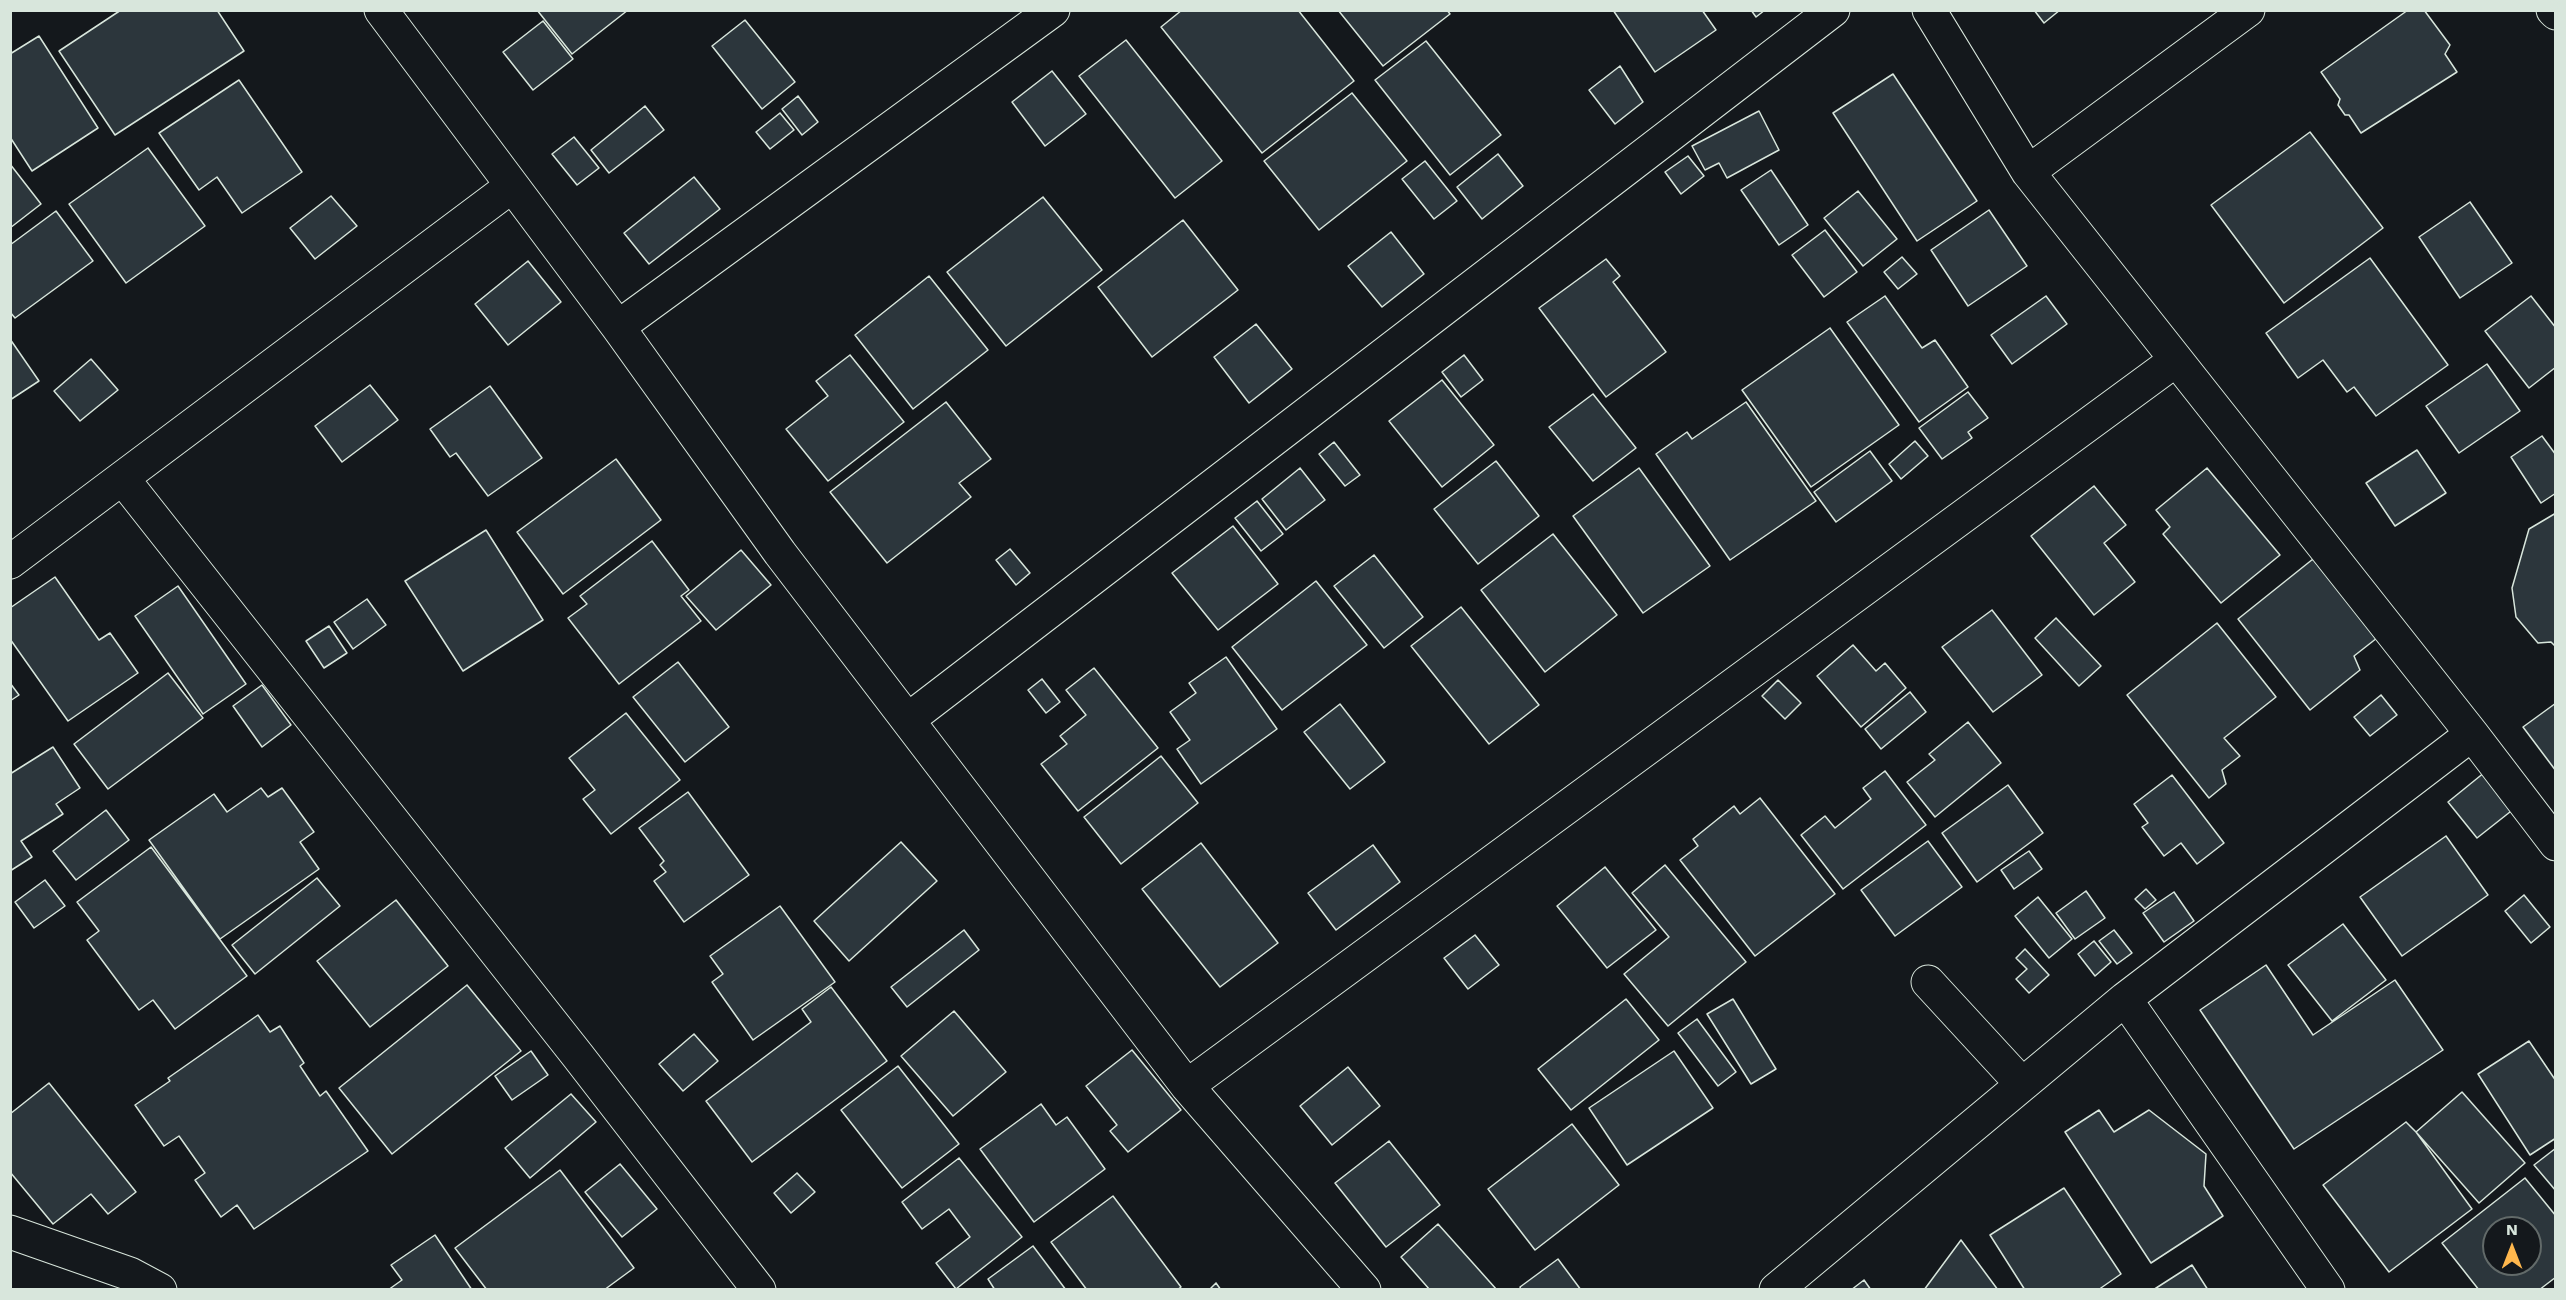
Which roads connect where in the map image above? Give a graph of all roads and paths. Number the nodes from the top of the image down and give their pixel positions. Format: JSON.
{"nodes":[{"id":1,"x":381,"y":10,"type":"edge"},
{"id":2,"x":1053,"y":10,"type":"edge"},
{"id":3,"x":1833,"y":10,"type":"edge"},
{"id":4,"x":1929,"y":10,"type":"edge"},
{"id":5,"x":2248,"y":10,"type":"edge"},
{"id":6,"x":2028,"y":172,"type":"junction"},
{"id":7,"x":512,"y":186,"type":"junction"},
{"id":8,"x":618,"y":327,"type":"junction"},
{"id":9,"x":2176,"y":360,"type":"junction"},
{"id":10,"x":123,"y":479,"type":"junction"},
{"id":11,"x":10,"y":562,"type":"edge"},
{"id":12,"x":909,"y":718,"type":"junction"},
{"id":13,"x":2472,"y":734,"type":"junction"},
{"id":14,"x":2556,"y":844,"type":"edge"},
{"id":15,"x":1929,"y":982,"type":"dead end"},
{"id":16,"x":2125,"y":999,"type":"junction"},
{"id":17,"x":2021,"y":1083,"type":"junction"},
{"id":18,"x":1188,"y":1086,"type":"junction"},
{"id":19,"x":10,"y":1232,"type":"edge"},
{"id":20,"x":160,"y":1290,"type":"edge"},
{"id":21,"x":759,"y":1290,"type":"edge"},
{"id":22,"x":1364,"y":1290,"type":"edge"},
{"id":23,"x":1776,"y":1290,"type":"edge"},
{"id":24,"x":2328,"y":1290,"type":"edge"}],
"edges":[{"from":1,"to":7,"type":"street"},
{"from":2,"to":8,"type":"street"},
{"from":3,"to":12,"type":"street"},
{"from":4,"to":6,"type":"street"},
{"from":5,"to":6,"type":"street"},
{"from":6,"to":9,"type":"street"},
{"from":7,"to":8,"type":"street"},
{"from":7,"to":10,"type":"street"},
{"from":8,"to":12,"type":"street"},
{"from":9,"to":13,"type":"street"},
{"from":9,"to":18,"type":"street"},
{"from":10,"to":11,"type":"street"},
{"from":10,"to":21,"type":"street"},
{"from":12,"to":18,"type":"street"},
{"from":13,"to":14,"type":"street"},
{"from":13,"to":16,"type":"street"},
{"from":15,"to":17,"type":"street"},
{"from":16,"to":17,"type":"street"},
{"from":16,"to":24,"type":"street"},
{"from":17,"to":23,"type":"street"},
{"from":18,"to":22,"type":"street"},
{"from":19,"to":20,"type":"street"}]}
